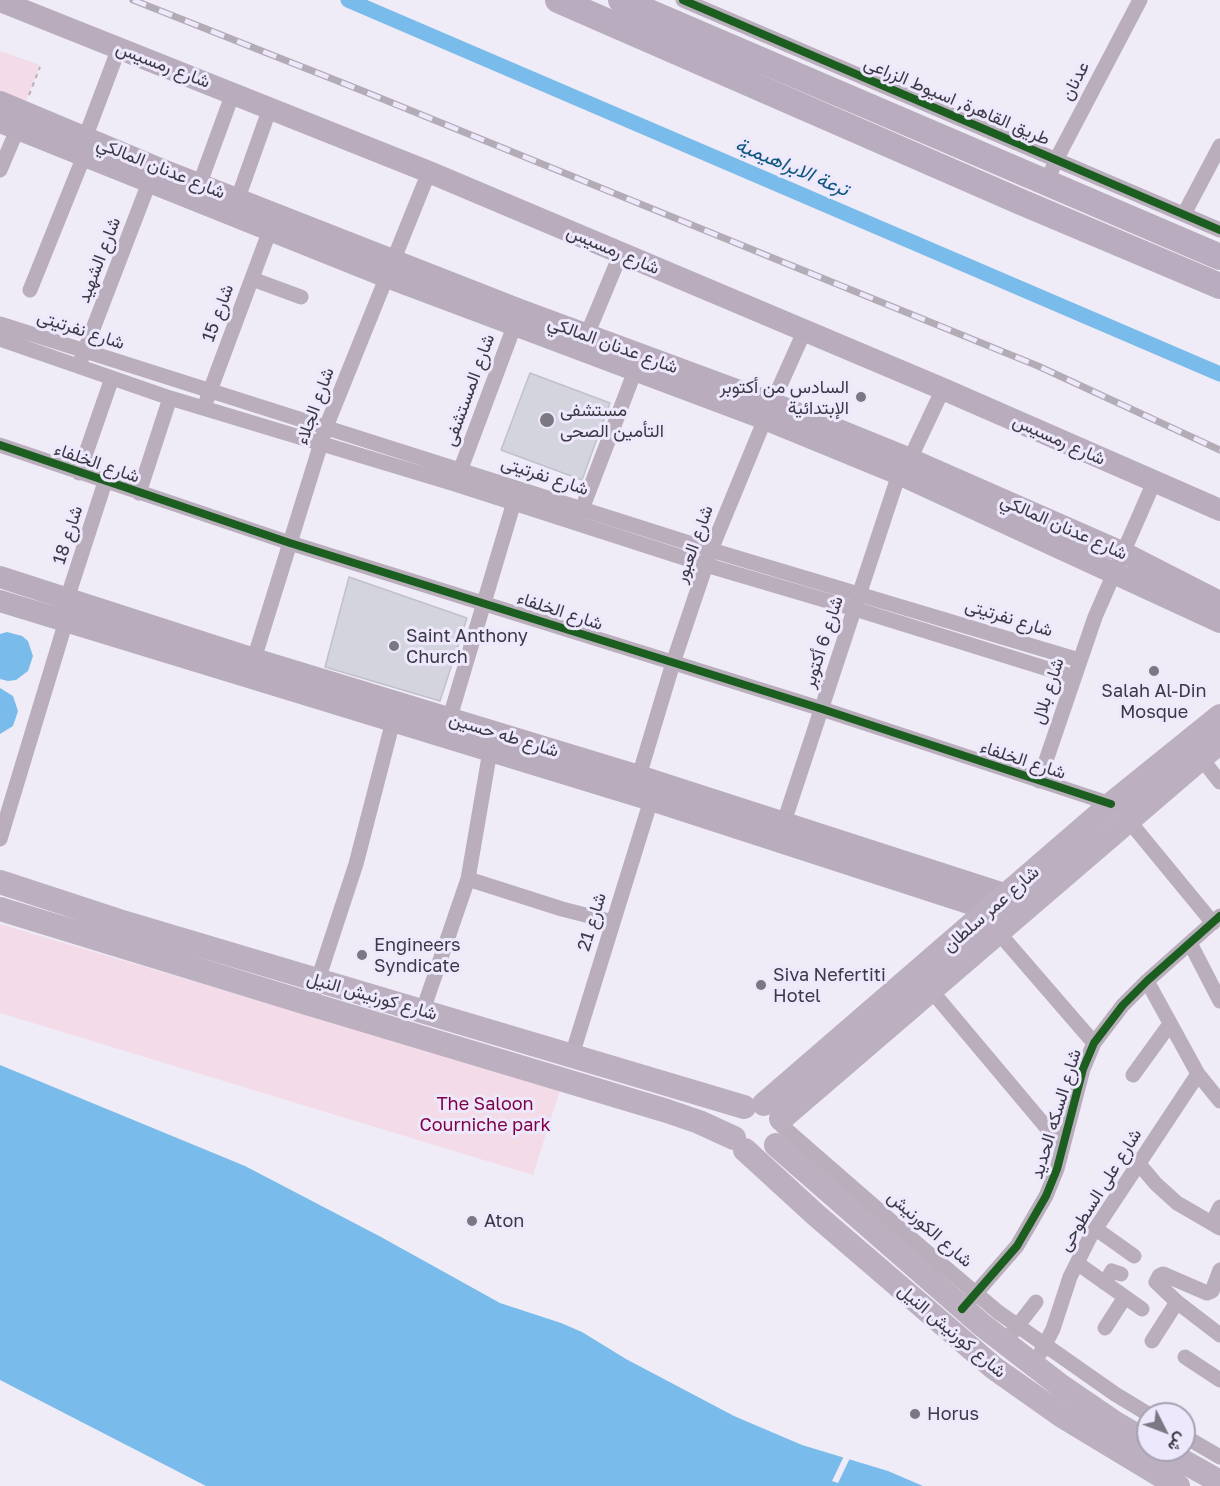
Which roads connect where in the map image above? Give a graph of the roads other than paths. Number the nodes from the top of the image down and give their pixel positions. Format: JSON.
{"nodes":[{"id":1,"x":558,"y":0,"type":"edge"},
{"id":2,"x":621,"y":0,"type":"edge"},
{"id":3,"x":683,"y":0,"type":"edge"},
{"id":4,"x":1140,"y":0,"type":"edge"},
{"id":5,"x":0,"y":1,"type":"edge"},
{"id":6,"x":119,"y":48,"type":"junction"},
{"id":7,"x":233,"y":93,"type":"junction"},
{"id":8,"x":0,"y":102,"type":"edge"},
{"id":9,"x":270,"y":108,"type":"junction"},
{"id":10,"x":16,"y":119,"type":"edge"},
{"id":11,"x":1220,"y":146,"type":"edge"},
{"id":12,"x":85,"y":147,"type":"junction"},
{"id":13,"x":0,"y":170,"type":"edge"},
{"id":14,"x":429,"y":172,"type":"junction"},
{"id":15,"x":1045,"y":172,"type":"junction"},
{"id":16,"x":152,"y":175,"type":"junction"},
{"id":17,"x":200,"y":183,"type":"junction"},
{"id":18,"x":238,"y":198,"type":"junction"},
{"id":19,"x":1021,"y":202,"type":"junction"},
{"id":20,"x":1184,"y":214,"type":"junction"},
{"id":21,"x":270,"y":230,"type":"junction"},
{"id":22,"x":1220,"y":230,"type":"edge"},
{"id":23,"x":621,"y":253,"type":"junction"},
{"id":24,"x":1220,"y":257,"type":"edge"},
{"id":25,"x":390,"y":269,"type":"junction"},
{"id":26,"x":252,"y":279,"type":"junction"},
{"id":27,"x":1220,"y":286,"type":"edge"},
{"id":28,"x":30,"y":290,"type":"dead end"},
{"id":29,"x":301,"y":297,"type":"dead end"},
{"id":30,"x":517,"y":318,"type":"junction"},
{"id":31,"x":0,"y":324,"type":"edge"},
{"id":32,"x":804,"y":332,"type":"junction"},
{"id":33,"x":0,"y":339,"type":"edge"},
{"id":34,"x":584,"y":342,"type":"junction"},
{"id":35,"x":81,"y":360,"type":"junction"},
{"id":36,"x":638,"y":363,"type":"junction"},
{"id":37,"x":112,"y":378,"type":"junction"},
{"id":38,"x":943,"y":389,"type":"junction"},
{"id":39,"x":210,"y":392,"type":"junction"},
{"id":40,"x":170,"y":398,"type":"junction"},
{"id":41,"x":204,"y":408,"type":"junction"},
{"id":42,"x":768,"y":411,"type":"junction"},
{"id":43,"x":326,"y":427,"type":"junction"},
{"id":44,"x":321,"y":443,"type":"junction"},
{"id":45,"x":0,"y":445,"type":"edge"},
{"id":46,"x":904,"y":466,"type":"junction"},
{"id":47,"x":79,"y":473,"type":"junction"},
{"id":48,"x":458,"y":477,"type":"junction"},
{"id":49,"x":105,"y":482,"type":"junction"},
{"id":50,"x":1154,"y":482,"type":"junction"},
{"id":51,"x":139,"y":493,"type":"junction"},
{"id":52,"x":514,"y":502,"type":"junction"},
{"id":53,"x":582,"y":509,"type":"junction"},
{"id":54,"x":1220,"y":510,"type":"edge"},
{"id":55,"x":577,"y":524,"type":"junction"},
{"id":56,"x":290,"y":543,"type":"junction"},
{"id":57,"x":711,"y":550,"type":"junction"},
{"id":58,"x":1119,"y":562,"type":"junction"},
{"id":59,"x":706,"y":565,"type":"junction"},
{"id":60,"x":0,"y":577,"type":"edge"},
{"id":61,"x":0,"y":601,"type":"edge"},
{"id":62,"x":857,"y":601,"type":"junction"},
{"id":63,"x":1220,"y":602,"type":"edge"},
{"id":64,"x":484,"y":603,"type":"junction"},
{"id":65,"x":66,"y":610,"type":"junction"},
{"id":66,"x":1220,"y":622,"type":"edge"},
{"id":67,"x":254,"y":659,"type":"junction"},
{"id":68,"x":1079,"y":660,"type":"junction"},
{"id":69,"x":673,"y":663,"type":"junction"},
{"id":70,"x":1074,"y":677,"type":"junction"},
{"id":71,"x":822,"y":709,"type":"junction"},
{"id":72,"x":1220,"y":716,"type":"edge"},
{"id":73,"x":393,"y":721,"type":"junction"},
{"id":74,"x":447,"y":728,"type":"junction"},
{"id":75,"x":1220,"y":742,"type":"edge"},
{"id":76,"x":490,"y":751,"type":"junction"},
{"id":77,"x":1201,"y":758,"type":"junction"},
{"id":78,"x":639,"y":776,"type":"junction"},
{"id":79,"x":1039,"y":781,"type":"junction"},
{"id":80,"x":1220,"y":782,"type":"edge"},
{"id":81,"x":651,"y":800,"type":"junction"},
{"id":82,"x":1111,"y":804,"type":"junction"},
{"id":83,"x":1129,"y":821,"type":"junction"},
{"id":84,"x":784,"y":822,"type":"junction"},
{"id":85,"x":0,"y":839,"type":"edge"},
{"id":86,"x":468,"y":879,"type":"junction"},
{"id":87,"x":0,"y":882,"type":"edge"},
{"id":88,"x":988,"y":905,"type":"junction"},
{"id":89,"x":0,"y":909,"type":"edge"},
{"id":90,"x":1216,"y":920,"type":"edge"},
{"id":91,"x":613,"y":922,"type":"junction"},
{"id":92,"x":1190,"y":943,"type":"junction"},
{"id":93,"x":317,"y":980,"type":"junction"},
{"id":94,"x":1147,"y":981,"type":"junction"},
{"id":95,"x":930,"y":989,"type":"junction"},
{"id":96,"x":1220,"y":1000,"type":"edge"},
{"id":97,"x":310,"y":1004,"type":"junction"},
{"id":98,"x":423,"y":1011,"type":"junction"},
{"id":99,"x":1170,"y":1024,"type":"junction"},
{"id":100,"x":1094,"y":1043,"type":"junction"},
{"id":101,"x":572,"y":1056,"type":"junction"},
{"id":102,"x":1198,"y":1074,"type":"junction"},
{"id":103,"x":1133,"y":1076,"type":"dead end"},
{"id":104,"x":1220,"y":1101,"type":"edge"},
{"id":105,"x":769,"y":1120,"type":"junction"},
{"id":106,"x":739,"y":1144,"type":"junction"},
{"id":107,"x":1062,"y":1146,"type":"junction"},
{"id":108,"x":1139,"y":1164,"type":"junction"},
{"id":109,"x":1220,"y":1207,"type":"edge"},
{"id":110,"x":1216,"y":1225,"type":"edge"},
{"id":111,"x":1096,"y":1229,"type":"junction"},
{"id":112,"x":1134,"y":1256,"type":"dead end"},
{"id":113,"x":1077,"y":1263,"type":"junction"},
{"id":114,"x":1220,"y":1270,"type":"edge"},
{"id":115,"x":1121,"y":1274,"type":"dead end"},
{"id":116,"x":1105,"y":1283,"type":"junction"},
{"id":117,"x":1125,"y":1297,"type":"junction"},
{"id":118,"x":969,"y":1301,"type":"junction"},
{"id":119,"x":1036,"y":1302,"type":"dead end"},
{"id":120,"x":1177,"y":1302,"type":"junction"},
{"id":121,"x":1142,"y":1309,"type":"dead end"},
{"id":122,"x":1105,"y":1328,"type":"dead end"},
{"id":123,"x":1010,"y":1334,"type":"junction"},
{"id":124,"x":1220,"y":1335,"type":"edge"},
{"id":125,"x":1152,"y":1341,"type":"dead end"},
{"id":126,"x":1039,"y":1355,"type":"junction"},
{"id":127,"x":1185,"y":1357,"type":"dead end"},
{"id":128,"x":1220,"y":1380,"type":"edge"},
{"id":129,"x":1136,"y":1407,"type":"edge"},
{"id":130,"x":1136,"y":1435,"type":"edge"},
{"id":131,"x":1196,"y":1443,"type":"edge"},
{"id":132,"x":1220,"y":1456,"type":"edge"},
{"id":133,"x":1184,"y":1462,"type":"edge"},
{"id":134,"x":1220,"y":1482,"type":"edge"},
{"id":135,"x":1178,"y":1486,"type":"edge"}],
"edges":[{"from":1,"to":19,"type":"highway"},
{"from":2,"to":15,"type":"highway","name":"طريق القاهرة, اسيوط الزراعى"},
{"from":3,"to":15,"type":"street","name":"طريق القاهرة, اسيوط الزراعى"},
{"from":4,"to":15,"type":"street","name":"عدنان"},
{"from":5,"to":6,"type":"main road","name":"شارع رمسيس"},
{"from":6,"to":7,"type":"main road","name":"شارع رمسيس"},
{"from":6,"to":12,"type":"street"},
{"from":7,"to":9,"type":"main road","name":"شارع رمسيس"},
{"from":7,"to":17,"type":"street"},
{"from":8,"to":10,"type":"main road","name":"شارع عدنان المالكي"},
{"from":9,"to":14,"type":"main road","name":"شارع رمسيس"},
{"from":9,"to":18,"type":"street"},
{"from":10,"to":12,"type":"main road","name":"شارع عدنان المالكي"},
{"from":10,"to":13,"type":"street"},
{"from":11,"to":20,"type":"street"},
{"from":12,"to":16,"type":"main road","name":"شارع عدنان المالكي"},
{"from":12,"to":28,"type":"street"},
{"from":14,"to":23,"type":"main road","name":"شارع رمسيس"},
{"from":14,"to":25,"type":"street","name":"شارع الجلاء"},
{"from":15,"to":19,"type":"highway"},
{"from":15,"to":20,"type":"street","name":"طريق القاهرة, اسيوط الزراعى"},
{"from":15,"to":24,"type":"highway","name":"طريق القاهرة, اسيوط الزراعى"},
{"from":16,"to":17,"type":"main road","name":"شارع عدنان المالكي"},
{"from":16,"to":21,"type":"main road","name":"شارع عدنان المالكي"},
{"from":16,"to":35,"type":"street","name":"شارع الشهيد"},
{"from":17,"to":18,"type":"main road","name":"شارع عدنان المالكي"},
{"from":18,"to":25,"type":"main road","name":"شارع عدنان المالكي"},
{"from":19,"to":27,"type":"highway"},
{"from":20,"to":22,"type":"street","name":"طريق القاهرة, اسيوط الزراعى"},
{"from":21,"to":25,"type":"main road","name":"شارع عدنان المالكي"},
{"from":21,"to":26,"type":"street","name":"شارع 15"},
{"from":23,"to":32,"type":"main road","name":"شارع رمسيس"},
{"from":23,"to":34,"type":"street"},
{"from":25,"to":30,"type":"main road","name":"شارع عدنان المالكي"},
{"from":25,"to":43,"type":"street","name":"شارع الجلاء"},
{"from":26,"to":29,"type":"street"},
{"from":26,"to":39,"type":"street","name":"شارع 15"},
{"from":30,"to":34,"type":"main road","name":"شارع عدنان المالكي"},
{"from":30,"to":48,"type":"street","name":"شارع المستشفى"},
{"from":31,"to":35,"type":"street","name":"شارع نفرتيتى"},
{"from":32,"to":38,"type":"main road","name":"شارع رمسيس"},
{"from":32,"to":42,"type":"street","name":"شارع العبور"},
{"from":33,"to":35,"type":"street","name":"شارع نفرتيتى"},
{"from":34,"to":36,"type":"main road","name":"شارع عدنان المالكي"},
{"from":35,"to":37,"type":"street","name":"شارع نفرتيتى"},
{"from":35,"to":39,"type":"street","name":"شارع نفرتيتى"},
{"from":36,"to":42,"type":"main road","name":"شارع عدنان المالكي"},
{"from":36,"to":53,"type":"street"},
{"from":37,"to":40,"type":"street","name":"شارع نفرتيتى"},
{"from":37,"to":47,"type":"street"},
{"from":38,"to":46,"type":"street","name":"شارع 6 أكتوبر"},
{"from":38,"to":50,"type":"main road","name":"شارع رمسيس"},
{"from":39,"to":41,"type":"street","name":"شارع 15"},
{"from":39,"to":43,"type":"street","name":"شارع نفرتيتى"},
{"from":40,"to":41,"type":"street","name":"شارع نفرتيتى"},
{"from":40,"to":51,"type":"street"},
{"from":41,"to":44,"type":"street","name":"شارع نفرتيتى"},
{"from":42,"to":46,"type":"main road","name":"شارع عدنان المالكي"},
{"from":42,"to":57,"type":"street","name":"شارع العبور"},
{"from":43,"to":44,"type":"street","name":"شارع الجلاء"},
{"from":43,"to":48,"type":"street","name":"شارع نفرتيتى"},
{"from":44,"to":48,"type":"street","name":"شارع نفرتيتى"},
{"from":44,"to":56,"type":"street","name":"شارع الجلاء"},
{"from":45,"to":47,"type":"street","name":"شارع الخلفاء"},
{"from":46,"to":58,"type":"main road","name":"شارع عدنان المالكي"},
{"from":46,"to":62,"type":"street","name":"شارع 6 أكتوبر"},
{"from":47,"to":49,"type":"street","name":"شارع الخلفاء"},
{"from":48,"to":52,"type":"street","name":"شارع نفرتيتى"},
{"from":48,"to":53,"type":"street","name":"شارع نفرتيتى"},
{"from":49,"to":51,"type":"street","name":"شارع الخلفاء"},
{"from":49,"to":65,"type":"street","name":"شارع 18"},
{"from":50,"to":54,"type":"main road","name":"شارع رمسيس"},
{"from":50,"to":58,"type":"street","name":"شارع بلال"},
{"from":51,"to":56,"type":"street","name":"شارع الخلفاء"},
{"from":52,"to":55,"type":"street","name":"شارع نفرتيتى"},
{"from":52,"to":64,"type":"street"},
{"from":53,"to":55,"type":"street"},
{"from":53,"to":57,"type":"street","name":"شارع نفرتيتى"},
{"from":55,"to":59,"type":"street","name":"شارع نفرتيتى"},
{"from":56,"to":64,"type":"street","name":"شارع الخلفاء"},
{"from":56,"to":67,"type":"street","name":"شارع الجلاء"},
{"from":57,"to":59,"type":"street","name":"شارع العبور"},
{"from":57,"to":62,"type":"street","name":"شارع نفرتيتى"},
{"from":58,"to":63,"type":"main road","name":"شارع عدنان المالكي"},
{"from":58,"to":66,"type":"main road","name":"شارع عدنان المالكي"},
{"from":58,"to":68,"type":"street","name":"شارع بلال"},
{"from":59,"to":62,"type":"street","name":"شارع نفرتيتى"},
{"from":59,"to":69,"type":"street","name":"شارع العبور"},
{"from":60,"to":65,"type":"main road","name":"شارع طه حسين"},
{"from":61,"to":65,"type":"main road","name":"شارع طه حسين"},
{"from":62,"to":68,"type":"street","name":"شارع نفرتيتى"},
{"from":62,"to":70,"type":"street","name":"شارع نفرتيتى"},
{"from":62,"to":71,"type":"street","name":"شارع 6 أكتوبر"},
{"from":64,"to":69,"type":"street","name":"شارع الخلفاء"},
{"from":64,"to":74,"type":"street"},
{"from":65,"to":67,"type":"main road","name":"شارع طه حسين"},
{"from":65,"to":73,"type":"main road","name":"شارع طه حسين"},
{"from":65,"to":85,"type":"street","name":"شارع 18"},
{"from":67,"to":74,"type":"main road","name":"شارع طه حسين"},
{"from":68,"to":70,"type":"street","name":"شارع بلال"},
{"from":69,"to":71,"type":"street","name":"شارع الخلفاء"},
{"from":69,"to":78,"type":"street","name":"شارع العبور"},
{"from":70,"to":79,"type":"street","name":"شارع بلال"},
{"from":71,"to":79,"type":"street","name":"شارع الخلفاء"},
{"from":71,"to":84,"type":"street","name":"شارع 6 أكتوبر"},
{"from":72,"to":82,"type":"main road","name":"شارع عمر سلطان"},
{"from":73,"to":74,"type":"main road","name":"شارع طه حسين"},
{"from":73,"to":93,"type":"street"},
{"from":74,"to":76,"type":"main road","name":"شارع طه حسين"},
{"from":74,"to":78,"type":"main road","name":"شارع طه حسين"},
{"from":75,"to":77,"type":"main road","name":"شارع عمر سلطان"},
{"from":76,"to":81,"type":"main road","name":"شارع طه حسين"},
{"from":76,"to":86,"type":"street"},
{"from":77,"to":80,"type":"street"},
{"from":77,"to":83,"type":"main road","name":"شارع عمر سلطان"},
{"from":78,"to":84,"type":"main road","name":"شارع طه حسين"},
{"from":79,"to":82,"type":"street","name":"شارع الخلفاء"},
{"from":81,"to":88,"type":"main road","name":"شارع طه حسين"},
{"from":81,"to":91,"type":"street","name":"شارع 21"},
{"from":82,"to":88,"type":"main road","name":"شارع عمر سلطان"},
{"from":83,"to":88,"type":"main road","name":"شارع عمر سلطان"},
{"from":83,"to":90,"type":"street"},
{"from":84,"to":88,"type":"main road","name":"شارع طه حسين"},
{"from":86,"to":91,"type":"street"},
{"from":86,"to":98,"type":"street"},
{"from":87,"to":93,"type":"main road","name":"شارع كورنيش النيل"},
{"from":88,"to":95,"type":"main road","name":"شارع عمر سلطان"},
{"from":88,"to":100,"type":"street"},
{"from":88,"to":105,"type":"main road","name":"شارع عمر سلطان"},
{"from":89,"to":97,"type":"main road","name":"شارع كورنيش النيل"},
{"from":90,"to":92,"type":"street","name":"شارع السكه الحديد"},
{"from":91,"to":101,"type":"street","name":"شارع 21"},
{"from":92,"to":94,"type":"street","name":"شارع السكه الحديد"},
{"from":92,"to":96,"type":"street"},
{"from":93,"to":97,"type":"street"},
{"from":93,"to":98,"type":"main road","name":"شارع كورنيش النيل"},
{"from":94,"to":99,"type":"street"},
{"from":94,"to":100,"type":"street","name":"شارع السكه الحديد"},
{"from":95,"to":105,"type":"main road","name":"شارع عمر سلطان"},
{"from":95,"to":107,"type":"street"},
{"from":97,"to":106,"type":"main road","name":"شارع كورنيش النيل"},
{"from":98,"to":101,"type":"main road","name":"شارع كورنيش النيل"},
{"from":99,"to":102,"type":"street"},
{"from":99,"to":103,"type":"street"},
{"from":100,"to":107,"type":"street","name":"شارع السكه الحديد"},
{"from":101,"to":105,"type":"main road","name":"شارع كورنيش النيل"},
{"from":102,"to":104,"type":"street"},
{"from":102,"to":108,"type":"street","name":"شارع على السطوحى"},
{"from":105,"to":106,"type":"main road"},
{"from":105,"to":106,"type":"main road"},
{"from":105,"to":118,"type":"main road","name":"شارع كورنيش النيل"},
{"from":106,"to":135,"type":"main road","name":"شارع كورنيش النيل"},
{"from":107,"to":118,"type":"street","name":"شارع السكه الحديد"},
{"from":108,"to":110,"type":"street"},
{"from":108,"to":111,"type":"street","name":"شارع على السطوحى"},
{"from":109,"to":110,"type":"street"},
{"from":111,"to":112,"type":"street"},
{"from":111,"to":113,"type":"street","name":"شارع على السطوحى"},
{"from":113,"to":116,"type":"street"},
{"from":113,"to":126,"type":"street","name":"شارع على السطوحى"},
{"from":114,"to":120,"type":"street"},
{"from":115,"to":116,"type":"street"},
{"from":116,"to":117,"type":"street"},
{"from":117,"to":121,"type":"street"},
{"from":117,"to":122,"type":"street"},
{"from":118,"to":123,"type":"main road","name":"شارع كورنيش النيل"},
{"from":119,"to":123,"type":"street"},
{"from":120,"to":124,"type":"street"},
{"from":120,"to":125,"type":"street"},
{"from":123,"to":126,"type":"main road","name":"شارع كورنيش النيل"},
{"from":126,"to":129,"type":"street"},
{"from":126,"to":130,"type":"main road","name":"شارع كورنيش النيل"},
{"from":127,"to":128,"type":"street"},
{"from":131,"to":132,"type":"street"},
{"from":133,"to":134,"type":"main road"}]}
